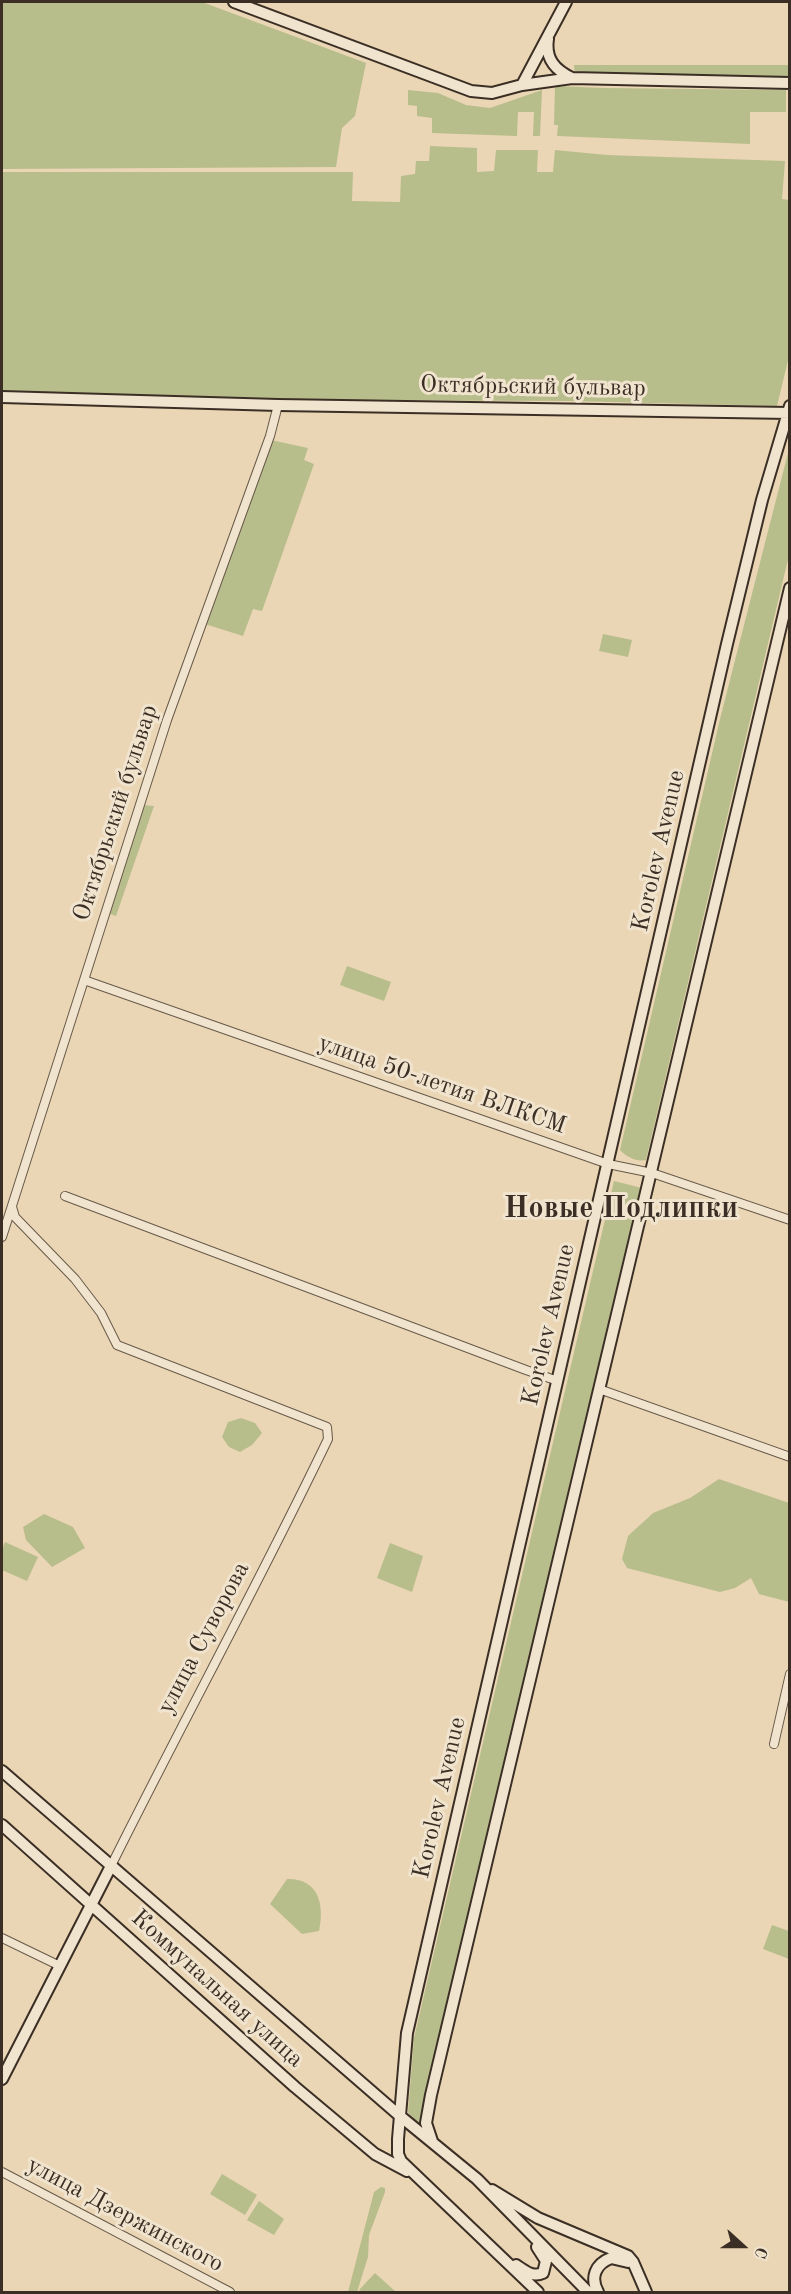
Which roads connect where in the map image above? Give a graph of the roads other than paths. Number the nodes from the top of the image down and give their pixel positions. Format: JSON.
{"nodes":[{"id":1,"x":234,"y":2,"type":"edge"},
{"id":2,"x":566,"y":2,"type":"edge"},
{"id":3,"x":549,"y":32,"type":"junction"},
{"id":4,"x":572,"y":78,"type":"junction"},
{"id":5,"x":789,"y":83,"type":"edge"},
{"id":6,"x":522,"y":85,"type":"junction"},
{"id":7,"x":2,"y":397,"type":"edge"},
{"id":8,"x":278,"y":405,"type":"junction"},
{"id":9,"x":789,"y":411,"type":"edge"},
{"id":10,"x":789,"y":588,"type":"edge"},
{"id":11,"x":84,"y":980,"type":"junction"},
{"id":12,"x":608,"y":1164,"type":"junction"},
{"id":13,"x":652,"y":1173,"type":"junction"},
{"id":14,"x":65,"y":1196,"type":"dead end"},
{"id":15,"x":12,"y":1207,"type":"junction"},
{"id":16,"x":789,"y":1220,"type":"edge"},
{"id":17,"x":2,"y":1237,"type":"edge"},
{"id":18,"x":558,"y":1381,"type":"junction"},
{"id":19,"x":599,"y":1389,"type":"junction"},
{"id":20,"x":789,"y":1457,"type":"edge"},
{"id":21,"x":789,"y":1674,"type":"edge"},
{"id":22,"x":774,"y":1744,"type":"dead end"},
{"id":23,"x":2,"y":1771,"type":"edge"},
{"id":24,"x":2,"y":1825,"type":"edge"},
{"id":25,"x":111,"y":1866,"type":"junction"},
{"id":26,"x":92,"y":1905,"type":"junction"},
{"id":27,"x":2,"y":1938,"type":"edge"},
{"id":28,"x":60,"y":1966,"type":"junction"},
{"id":29,"x":2,"y":2079,"type":"edge"},
{"id":30,"x":400,"y":2116,"type":"junction"},
{"id":31,"x":432,"y":2141,"type":"junction"},
{"id":32,"x":2,"y":2172,"type":"edge"},
{"id":33,"x":412,"y":2173,"type":"junction"},
{"id":34,"x":477,"y":2180,"type":"junction"},
{"id":35,"x":520,"y":2226,"type":"junction"},
{"id":36,"x":499,"y":2254,"type":"junction"},
{"id":37,"x":635,"y":2267,"type":"junction"},
{"id":38,"x":525,"y":2280,"type":"junction"},
{"id":39,"x":230,"y":2292,"type":"edge"},
{"id":40,"x":533,"y":2292,"type":"edge"},
{"id":41,"x":538,"y":2292,"type":"edge"},
{"id":42,"x":588,"y":2292,"type":"edge"},
{"id":43,"x":598,"y":2292,"type":"edge"},
{"id":44,"x":646,"y":2292,"type":"edge"}],
"edges":[{"from":1,"to":6,"type":"main road"},
{"from":2,"to":3,"type":"main road"},
{"from":3,"to":4,"type":"main road"},
{"from":3,"to":6,"type":"main road"},
{"from":4,"to":5,"type":"main road"},
{"from":4,"to":6,"type":"main road"},
{"from":7,"to":8,"type":"main road","name":"Октябрьский бульвар"},
{"from":8,"to":9,"type":"main road","name":"Октябрьский бульвар"},
{"from":8,"to":11,"type":"street","name":"Октябрьский бульвар"},
{"from":9,"to":12,"type":"main road","name":"Korolev Avenue"},
{"from":10,"to":13,"type":"main road"},
{"from":11,"to":12,"type":"street","name":"улица 50-летия ВЛКСМ"},
{"from":11,"to":15,"type":"street","name":"Октябрьский бульвар"},
{"from":12,"to":13,"type":"street","name":"улица 50-летия ВЛКСМ"},
{"from":12,"to":18,"type":"main road","name":"Korolev Avenue"},
{"from":13,"to":16,"type":"street","name":"улица 50-летия ВЛКСМ"},
{"from":13,"to":19,"type":"main road"},
{"from":14,"to":18,"type":"street"},
{"from":15,"to":17,"type":"street","name":"Октябрьский бульвар"},
{"from":15,"to":25,"type":"street","name":"улица Суворова"},
{"from":18,"to":30,"type":"main road","name":"Korolev Avenue"},
{"from":19,"to":20,"type":"street"},
{"from":19,"to":31,"type":"main road"},
{"from":21,"to":22,"type":"street"},
{"from":23,"to":25,"type":"main road","name":"Коммунальная улица"},
{"from":24,"to":26,"type":"main road","name":"Коммунальная улица"},
{"from":25,"to":26,"type":"main road"},
{"from":25,"to":30,"type":"main road","name":"Коммунальная улица"},
{"from":26,"to":28,"type":"main road"},
{"from":26,"to":33,"type":"main road","name":"Коммунальная улица"},
{"from":27,"to":28,"type":"street"},
{"from":28,"to":29,"type":"main road"},
{"from":30,"to":31,"type":"main road","name":"Коммунальная улица"},
{"from":30,"to":33,"type":"main road","name":"Korolev Avenue"},
{"from":31,"to":34,"type":"main road","name":"Коммунальная улица"},
{"from":32,"to":39,"type":"street","name":"улица Дзержинского"},
{"from":33,"to":36,"type":"main road"},
{"from":34,"to":35,"type":"main road"},
{"from":34,"to":37,"type":"main road"},
{"from":35,"to":36,"type":"main road"},
{"from":35,"to":42,"type":"main road"},
{"from":36,"to":38,"type":"main road"},
{"from":37,"to":43,"type":"main road"},
{"from":37,"to":44,"type":"main road"},
{"from":38,"to":40,"type":"main road"},
{"from":38,"to":41,"type":"main road"}]}
